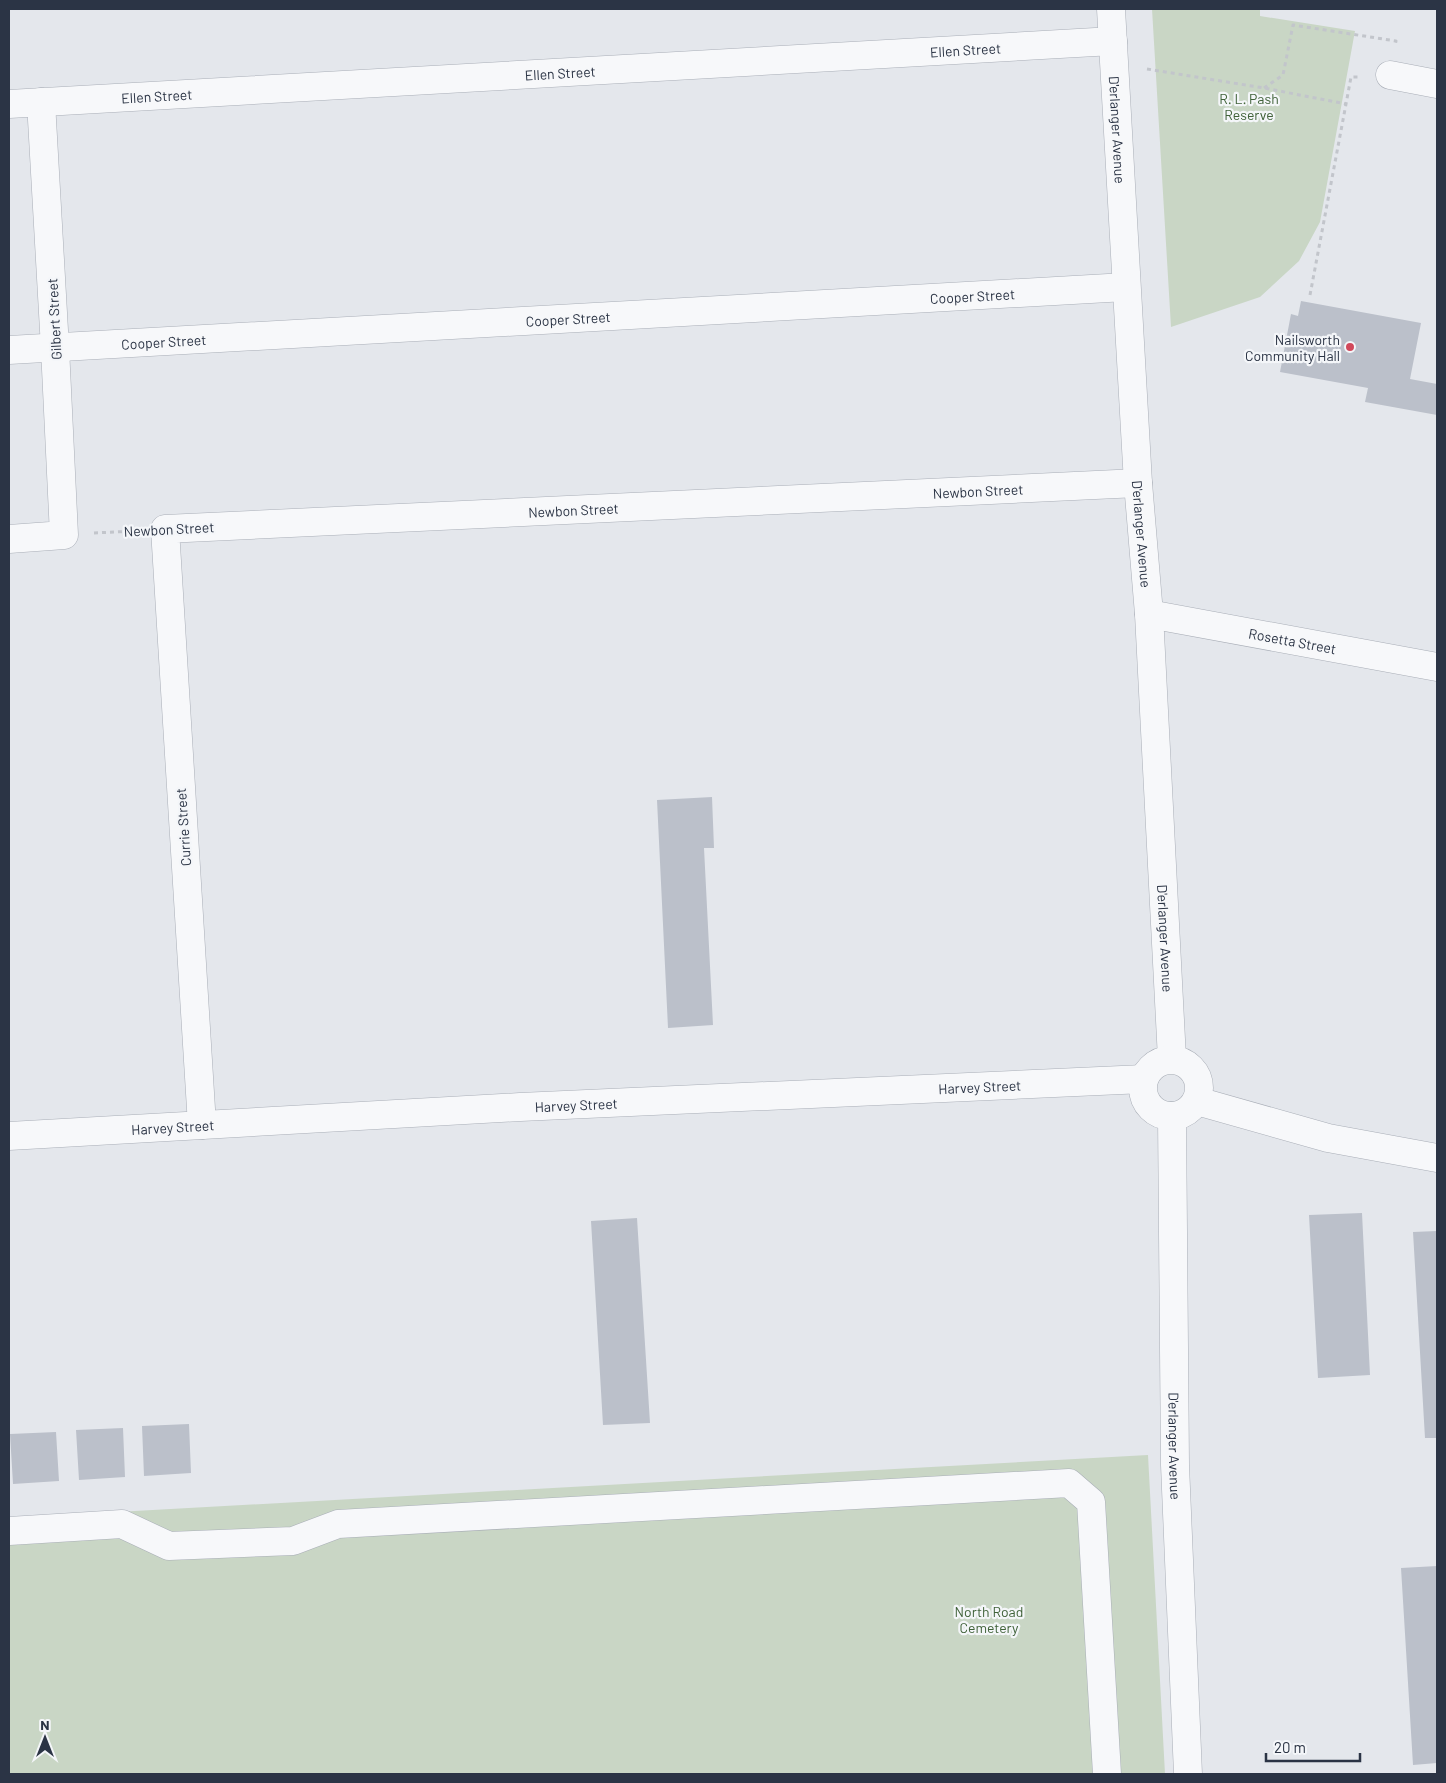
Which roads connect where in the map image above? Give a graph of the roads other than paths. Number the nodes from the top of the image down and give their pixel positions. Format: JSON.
{"nodes":[{"id":1,"x":1111,"y":9,"type":"edge"},
{"id":2,"x":1113,"y":41,"type":"junction"},
{"id":3,"x":1390,"y":75,"type":"road end"},
{"id":4,"x":1437,"y":84,"type":"edge"},
{"id":5,"x":41,"y":102,"type":"junction"},
{"id":6,"x":9,"y":104,"type":"edge"},
{"id":7,"x":1126,"y":287,"type":"junction"},
{"id":8,"x":55,"y":348,"type":"junction"},
{"id":9,"x":9,"y":350,"type":"edge"},
{"id":10,"x":1138,"y":483,"type":"junction"},
{"id":11,"x":165,"y":529,"type":"joint"},
{"id":12,"x":9,"y":539,"type":"edge"},
{"id":13,"x":1149,"y":614,"type":"junction"},
{"id":14,"x":1437,"y":667,"type":"edge"},
{"id":15,"x":1172,"y":1059,"type":"junction"},
{"id":16,"x":1144,"y":1079,"type":"junction"},
{"id":17,"x":1197,"y":1101,"type":"junction"},
{"id":18,"x":1172,"y":1116,"type":"junction"},
{"id":19,"x":202,"y":1125,"type":"junction"},
{"id":20,"x":9,"y":1136,"type":"edge"},
{"id":21,"x":1437,"y":1158,"type":"edge"},
{"id":22,"x":9,"y":1531,"type":"edge"},
{"id":23,"x":1107,"y":1774,"type":"edge"},
{"id":24,"x":1188,"y":1774,"type":"edge"}],
"edges":[{"from":1,"to":2,"type":"street","name":"D'erlanger Avenue"},
{"from":2,"to":5,"type":"street","name":"Ellen Street"},
{"from":2,"to":7,"type":"street","name":"D'erlanger Avenue"},
{"from":3,"to":4,"type":"street"},
{"from":5,"to":6,"type":"street","name":"Ellen Street"},
{"from":5,"to":8,"type":"street","name":"Gilbert Street"},
{"from":7,"to":8,"type":"street","name":"Cooper Street"},
{"from":7,"to":10,"type":"street","name":"D'erlanger Avenue"},
{"from":8,"to":9,"type":"street","name":"Cooper Street"},
{"from":8,"to":12,"type":"street","name":"Gilbert Street"},
{"from":10,"to":11,"type":"street","name":"Newbon Street"},
{"from":10,"to":13,"type":"street","name":"D'erlanger Avenue"},
{"from":11,"to":19,"type":"street","name":"Currie Street"},
{"from":13,"to":14,"type":"street","name":"Rosetta Street"},
{"from":13,"to":15,"type":"street","name":"D'erlanger Avenue"},
{"from":15,"to":16,"type":"street"},
{"from":15,"to":17,"type":"street"},
{"from":16,"to":18,"type":"street"},
{"from":16,"to":19,"type":"street","name":"Harvey Street"},
{"from":17,"to":18,"type":"street"},
{"from":17,"to":21,"type":"street"},
{"from":18,"to":24,"type":"street","name":"D'erlanger Avenue"},
{"from":19,"to":20,"type":"street","name":"Harvey Street"},
{"from":22,"to":23,"type":"street"}]}
